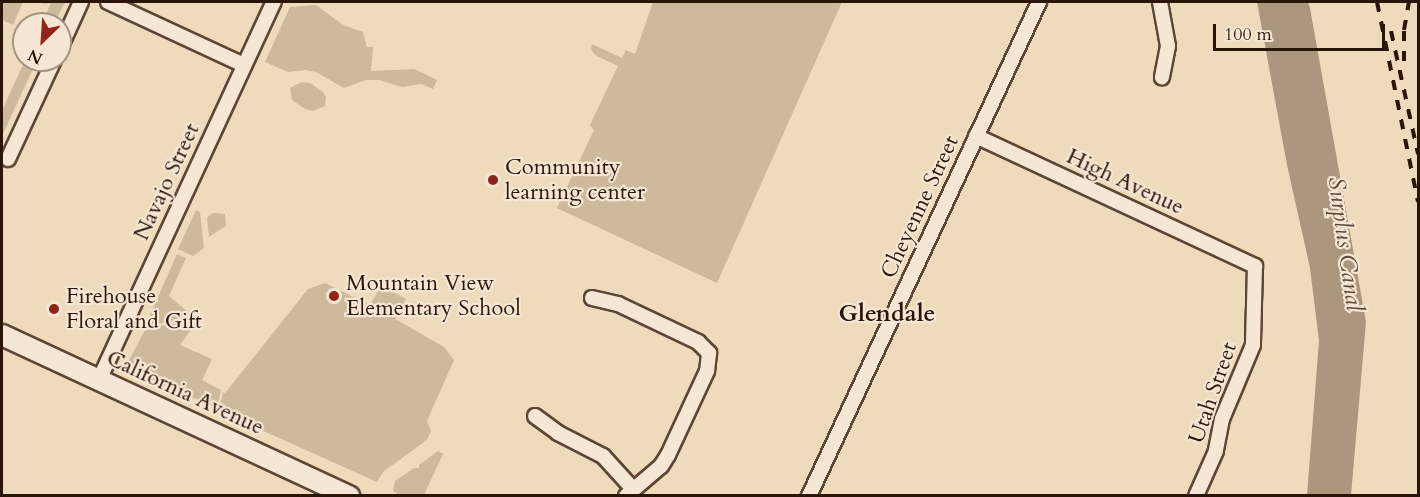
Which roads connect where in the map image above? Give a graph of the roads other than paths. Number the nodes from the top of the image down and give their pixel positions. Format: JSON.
{"nodes":[{"id":1,"x":81,"y":2,"type":"edge"},
{"id":2,"x":108,"y":2,"type":"edge"},
{"id":3,"x":274,"y":2,"type":"edge"},
{"id":4,"x":1039,"y":2,"type":"edge"},
{"id":5,"x":1160,"y":2,"type":"edge"},
{"id":6,"x":127,"y":6,"type":"edge"},
{"id":7,"x":72,"y":22,"type":"edge"},
{"id":8,"x":244,"y":65,"type":"junction"},
{"id":9,"x":48,"y":72,"type":"edge"},
{"id":10,"x":1162,"y":77,"type":"dead end"},
{"id":11,"x":976,"y":136,"type":"junction"},
{"id":12,"x":8,"y":159,"type":"dead end"},
{"id":13,"x":1255,"y":266,"type":"joint"},
{"id":14,"x":592,"y":298,"type":"dead end"},
{"id":15,"x":2,"y":335,"type":"edge"},
{"id":16,"x":99,"y":380,"type":"junction"},
{"id":17,"x":535,"y":416,"type":"dead end"},
{"id":18,"x":630,"y":492,"type":"edge"},
{"id":19,"x":349,"y":495,"type":"edge"},
{"id":20,"x":809,"y":495,"type":"edge"},
{"id":21,"x":1196,"y":495,"type":"edge"}],
"edges":[{"from":1,"to":7,"type":"street"},
{"from":2,"to":6,"type":"street"},
{"from":3,"to":8,"type":"street","name":"Navajo Street"},
{"from":4,"to":11,"type":"street","name":"Cheyenne Street"},
{"from":5,"to":10,"type":"street"},
{"from":6,"to":8,"type":"street"},
{"from":8,"to":16,"type":"street","name":"Navajo Street"},
{"from":9,"to":12,"type":"street"},
{"from":11,"to":13,"type":"street","name":"High Avenue"},
{"from":11,"to":20,"type":"street","name":"Cheyenne Street"},
{"from":13,"to":21,"type":"street","name":"Utah Street"},
{"from":14,"to":18,"type":"street"},
{"from":15,"to":16,"type":"main road","name":"California Avenue"},
{"from":16,"to":19,"type":"main road","name":"California Avenue"},
{"from":17,"to":18,"type":"street"}]}
